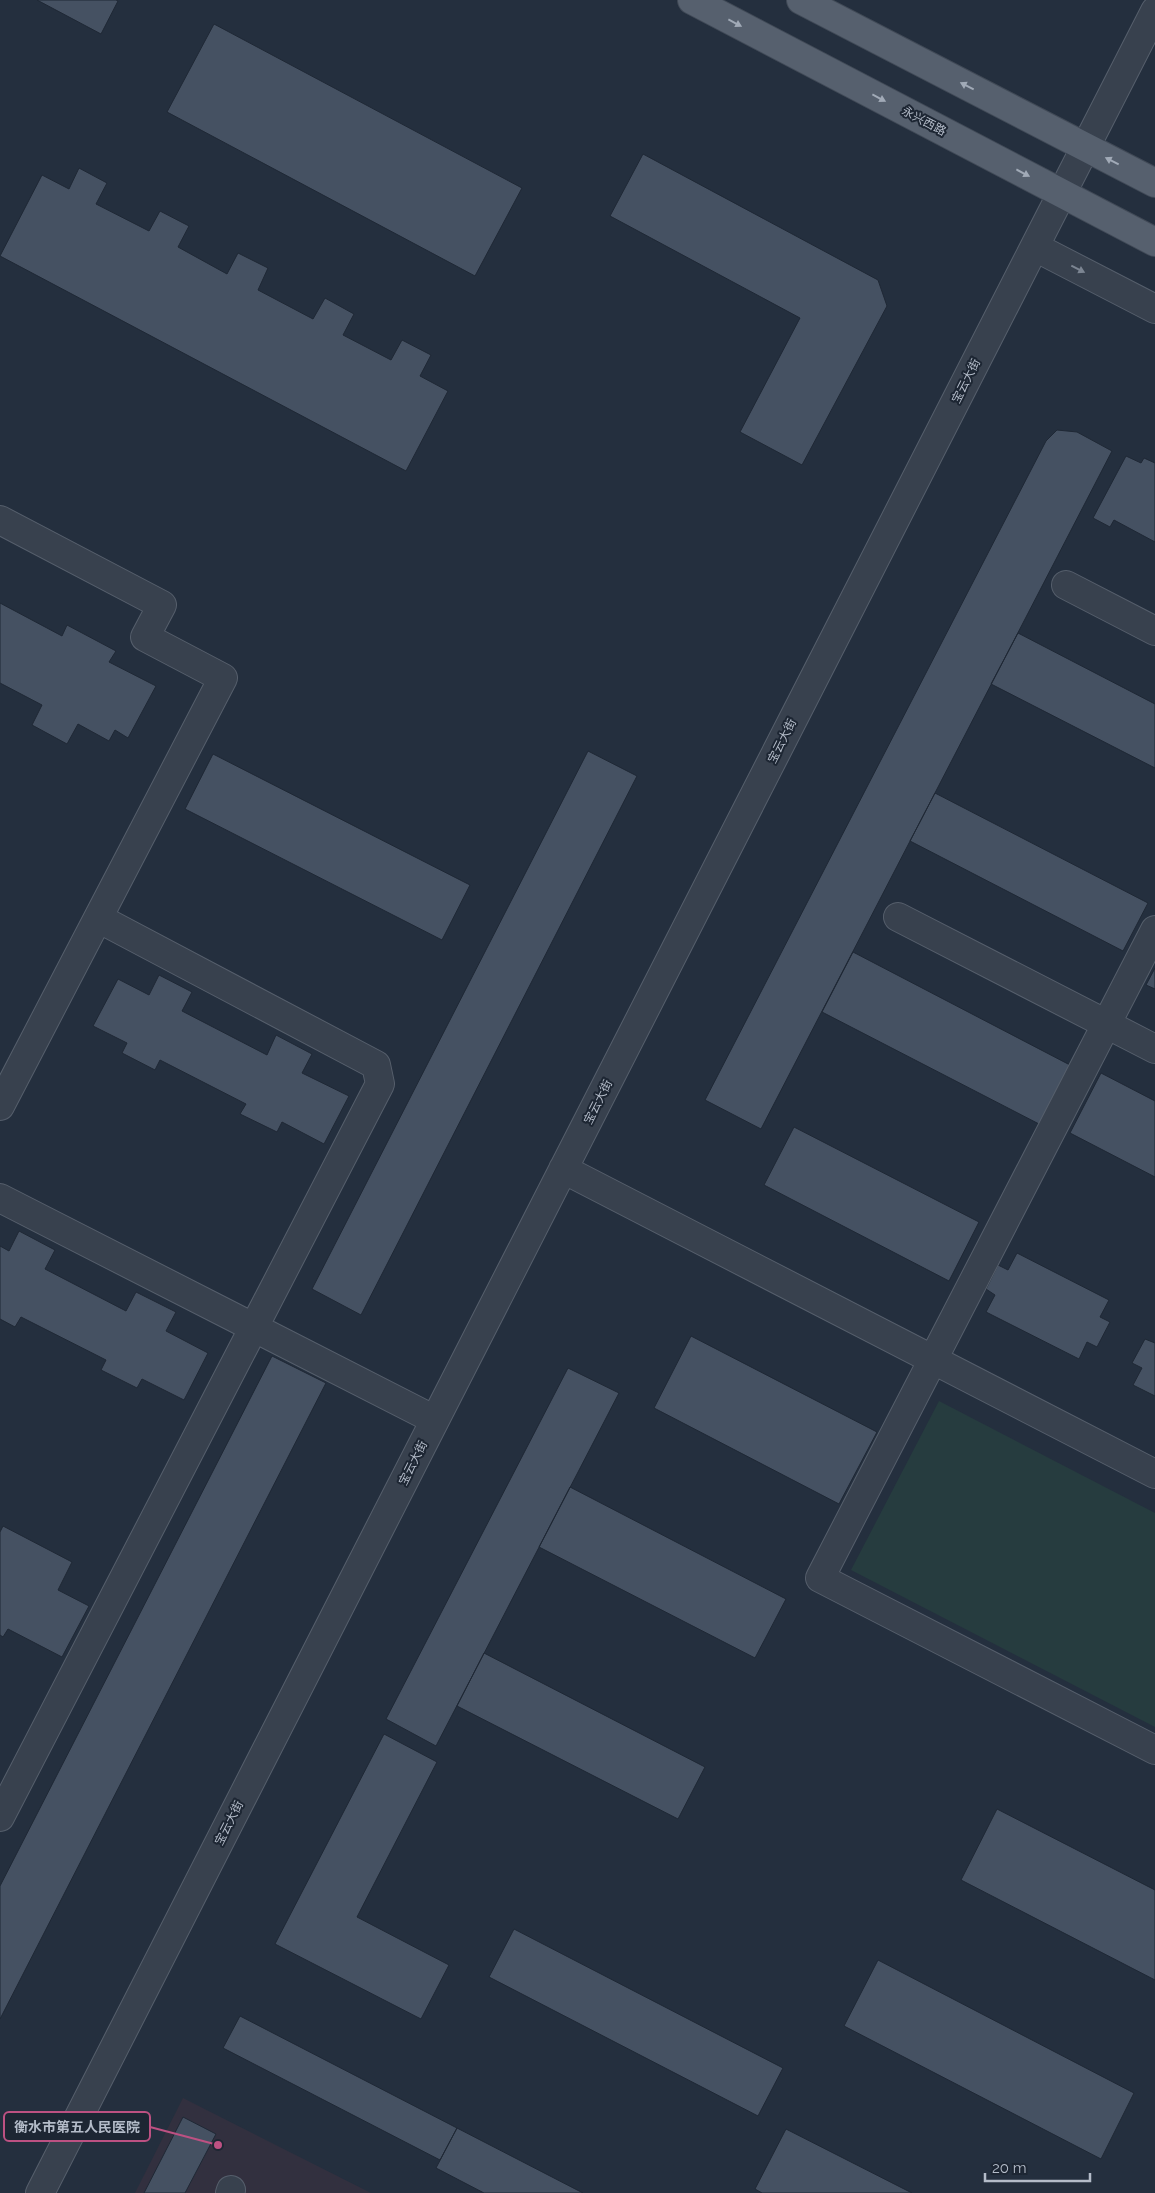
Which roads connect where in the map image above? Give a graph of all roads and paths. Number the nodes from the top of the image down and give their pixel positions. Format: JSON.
{"nodes":[{"id":1,"x":692,"y":0,"type":"edge"},
{"id":2,"x":801,"y":0,"type":"edge"},
{"id":3,"x":1155,"y":11,"type":"edge"},
{"id":4,"x":1085,"y":147,"type":"junction"},
{"id":5,"x":1155,"y":183,"type":"edge"},
{"id":6,"x":1062,"y":193,"type":"junction"},
{"id":7,"x":1155,"y":242,"type":"edge"},
{"id":8,"x":1035,"y":247,"type":"junction"},
{"id":9,"x":1155,"y":309,"type":"edge"},
{"id":10,"x":0,"y":520,"type":"edge"},
{"id":11,"x":1066,"y":585,"type":"dead end"},
{"id":12,"x":1155,"y":631,"type":"edge"},
{"id":13,"x":898,"y":917,"type":"dead end"},
{"id":14,"x":98,"y":918,"type":"junction"},
{"id":15,"x":1155,"y":930,"type":"edge"},
{"id":16,"x":1106,"y":1024,"type":"junction"},
{"id":17,"x":1155,"y":1049,"type":"edge"},
{"id":18,"x":7,"y":1074,"type":"edge"},
{"id":19,"x":0,"y":1106,"type":"edge"},
{"id":20,"x":563,"y":1169,"type":"junction"},
{"id":21,"x":0,"y":1198,"type":"edge"},
{"id":22,"x":254,"y":1327,"type":"junction"},
{"id":23,"x":932,"y":1360,"type":"junction"},
{"id":24,"x":435,"y":1420,"type":"junction"},
{"id":25,"x":1155,"y":1474,"type":"edge"},
{"id":26,"x":1155,"y":1750,"type":"edge"},
{"id":27,"x":0,"y":1817,"type":"edge"},
{"id":28,"x":40,"y":2193,"type":"edge"}],
"edges":[{"from":1,"to":6,"type":"main road","name":"永兴西路","one_way":true},
{"from":4,"to":2,"type":"main road","one_way":true},
{"from":3,"to":4,"type":"street","name":"宝云大街"},
{"from":5,"to":4,"type":"main road","one_way":true},
{"from":4,"to":6,"type":"street","name":"宝云大街"},
{"from":6,"to":7,"type":"main road","name":"永兴西路"},
{"from":6,"to":8,"type":"street","name":"宝云大街"},
{"from":8,"to":9,"type":"street","one_way":true},
{"from":8,"to":20,"type":"street","name":"宝云大街"},
{"from":10,"to":14,"type":"street"},
{"from":11,"to":12,"type":"street"},
{"from":13,"to":16,"type":"street"},
{"from":14,"to":18,"type":"street"},
{"from":14,"to":22,"type":"street"},
{"from":15,"to":16,"type":"street"},
{"from":16,"to":17,"type":"street"},
{"from":16,"to":23,"type":"street"},
{"from":18,"to":19,"type":"street"},
{"from":20,"to":23,"type":"street"},
{"from":20,"to":24,"type":"street","name":"宝云大街"},
{"from":21,"to":22,"type":"street"},
{"from":22,"to":24,"type":"street"},
{"from":22,"to":27,"type":"street"},
{"from":23,"to":25,"type":"street"},
{"from":23,"to":26,"type":"street"},
{"from":24,"to":28,"type":"street","name":"宝云大街"}]}
